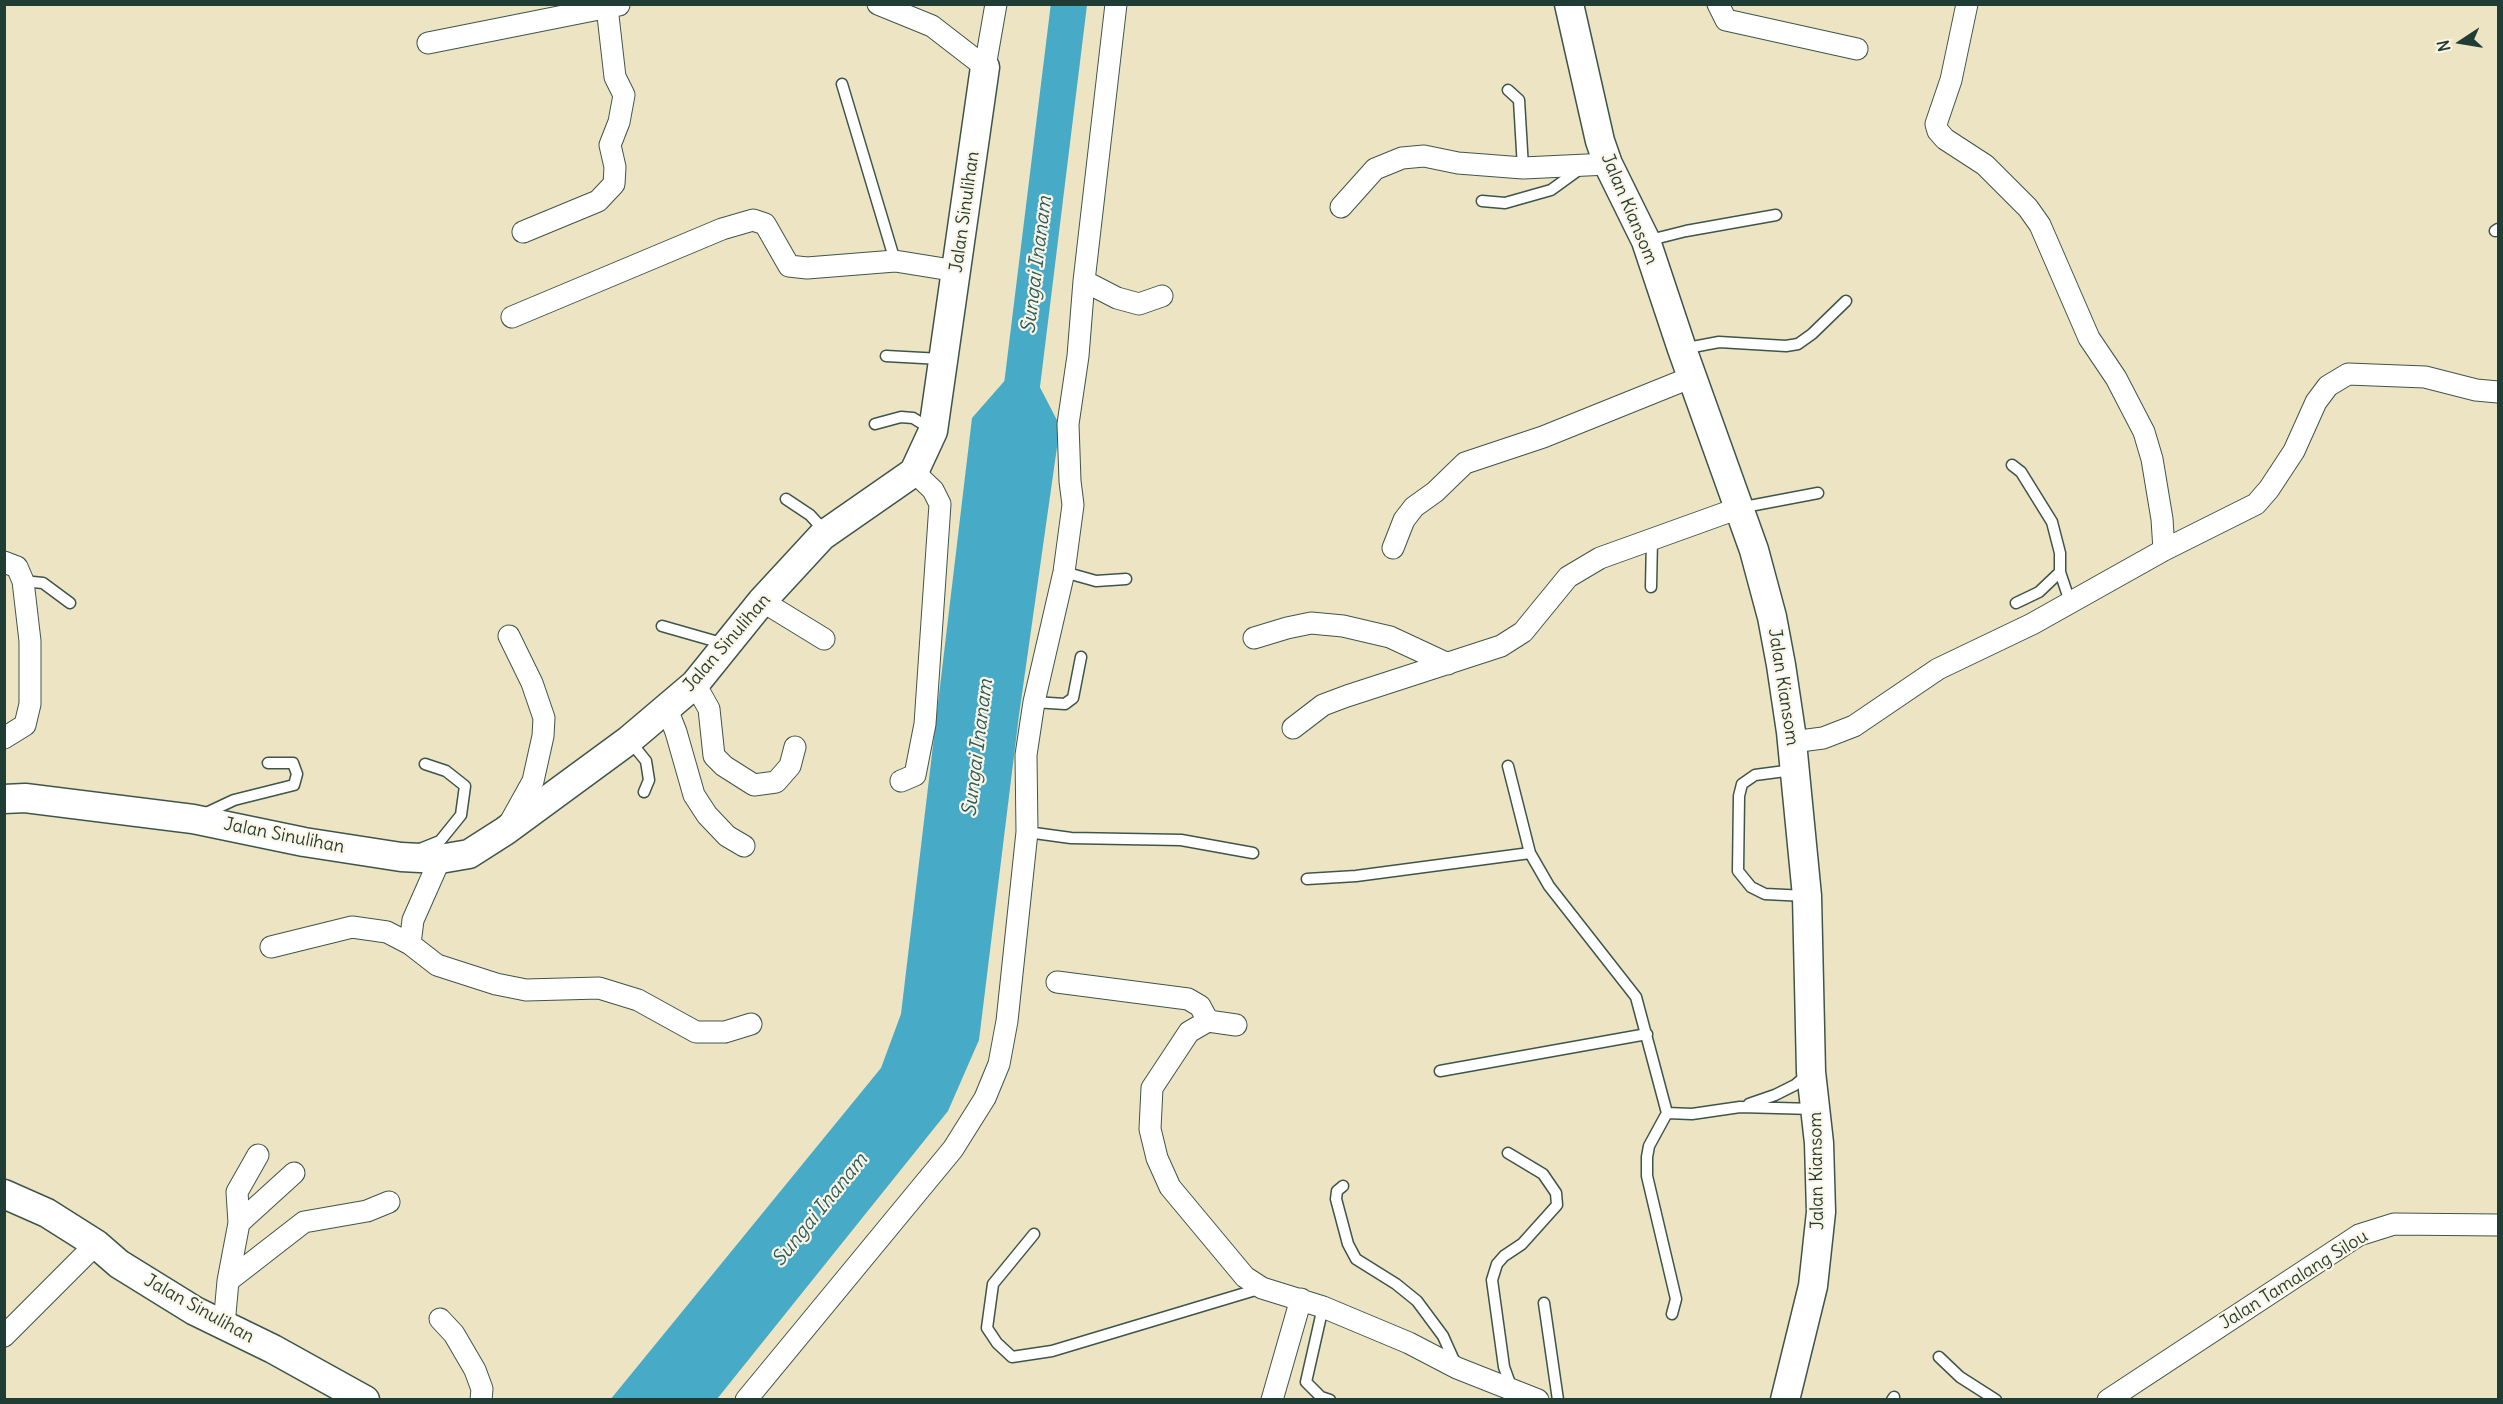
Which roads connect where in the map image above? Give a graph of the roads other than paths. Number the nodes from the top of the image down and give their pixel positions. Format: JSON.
{"nodes":[{"id":1,"x":878,"y":4,"type":"edge"},
{"id":2,"x":996,"y":4,"type":"edge"},
{"id":3,"x":1116,"y":4,"type":"edge"},
{"id":4,"x":1569,"y":4,"type":"edge"},
{"id":5,"x":1718,"y":4,"type":"edge"},
{"id":6,"x":1967,"y":4,"type":"edge"},
{"id":7,"x":613,"y":6,"type":"edge"},
{"id":8,"x":428,"y":43,"type":"dead end"},
{"id":9,"x":1857,"y":49,"type":"dead end"},
{"id":10,"x":985,"y":67,"type":"junction"},
{"id":11,"x":843,"y":84,"type":"dead end"},
{"id":12,"x":1508,"y":90,"type":"dead end"},
{"id":13,"x":1596,"y":164,"type":"junction"},
{"id":14,"x":1523,"y":168,"type":"junction"},
{"id":15,"x":1482,"y":201,"type":"dead end"},
{"id":16,"x":1341,"y":207,"type":"dead end"},
{"id":17,"x":1776,"y":215,"type":"dead end"},
{"id":18,"x":523,"y":232,"type":"dead end"},
{"id":19,"x":1646,"y":241,"type":"junction"},
{"id":20,"x":895,"y":261,"type":"junction"},
{"id":21,"x":957,"y":271,"type":"junction"},
{"id":22,"x":1084,"y":280,"type":"junction"},
{"id":23,"x":1162,"y":296,"type":"dead end"},
{"id":24,"x":1846,"y":301,"type":"dead end"},
{"id":25,"x":512,"y":317,"type":"dead end"},
{"id":26,"x":1682,"y":349,"type":"junction"},
{"id":27,"x":886,"y":356,"type":"dead end"},
{"id":28,"x":944,"y":359,"type":"junction"},
{"id":29,"x":1692,"y":377,"type":"junction"},
{"id":30,"x":2499,"y":392,"type":"edge"},
{"id":31,"x":875,"y":424,"type":"dead end"},
{"id":32,"x":933,"y":431,"type":"junction"},
{"id":33,"x":2012,"y":465,"type":"dead end"},
{"id":34,"x":914,"y":472,"type":"junction"},
{"id":35,"x":1818,"y":493,"type":"dead end"},
{"id":36,"x":786,"y":499,"type":"dead end"},
{"id":37,"x":1739,"y":508,"type":"junction"},
{"id":38,"x":822,"y":536,"type":"junction"},
{"id":39,"x":1652,"y":539,"type":"junction"},
{"id":40,"x":1393,"y":548,"type":"dead end"},
{"id":41,"x":2164,"y":550,"type":"junction"},
{"id":42,"x":4,"y":562,"type":"edge"},
{"id":43,"x":1064,"y":572,"type":"junction"},
{"id":44,"x":2060,"y":572,"type":"junction"},
{"id":45,"x":1126,"y":579,"type":"dead end"},
{"id":46,"x":23,"y":581,"type":"junction"},
{"id":47,"x":1651,"y":587,"type":"dead end"},
{"id":48,"x":762,"y":601,"type":"junction"},
{"id":49,"x":2070,"y":602,"type":"junction"},
{"id":50,"x":70,"y":603,"type":"dead end"},
{"id":51,"x":2016,"y":603,"type":"dead end"},
{"id":52,"x":662,"y":626,"type":"dead end"},
{"id":53,"x":509,"y":636,"type":"dead end"},
{"id":54,"x":1254,"y":638,"type":"dead end"},
{"id":55,"x":824,"y":639,"type":"dead end"},
{"id":56,"x":726,"y":645,"type":"junction"},
{"id":57,"x":1081,"y":657,"type":"dead end"},
{"id":58,"x":1448,"y":664,"type":"junction"},
{"id":59,"x":695,"y":684,"type":"junction"},
{"id":60,"x":1034,"y":702,"type":"junction"},
{"id":61,"x":667,"y":709,"type":"junction"},
{"id":62,"x":1293,"y":728,"type":"dead end"},
{"id":63,"x":4,"y":738,"type":"edge"},
{"id":64,"x":629,"y":740,"type":"junction"},
{"id":65,"x":1792,"y":742,"type":"junction"},
{"id":66,"x":795,"y":747,"type":"dead end"},
{"id":67,"x":268,"y":763,"type":"dead end"},
{"id":68,"x":425,"y":764,"type":"dead end"},
{"id":69,"x":1508,"y":766,"type":"dead end"},
{"id":70,"x":1795,"y":770,"type":"junction"},
{"id":71,"x":901,"y":781,"type":"dead end"},
{"id":72,"x":644,"y":792,"type":"dead end"},
{"id":73,"x":4,"y":799,"type":"edge"},
{"id":74,"x":193,"y":819,"type":"junction"},
{"id":75,"x":505,"y":831,"type":"junction"},
{"id":76,"x":1027,"y":832,"type":"junction"},
{"id":77,"x":744,"y":846,"type":"dead end"},
{"id":78,"x":1253,"y":853,"type":"dead end"},
{"id":79,"x":1530,"y":853,"type":"junction"},
{"id":80,"x":401,"y":858,"type":"junction"},
{"id":81,"x":440,"y":859,"type":"junction"},
{"id":82,"x":1307,"y":879,"type":"dead end"},
{"id":83,"x":1807,"y":896,"type":"junction"},
{"id":84,"x":410,"y":944,"type":"junction"},
{"id":85,"x":271,"y":947,"type":"dead end"},
{"id":86,"x":1057,"y":981,"type":"dead end"},
{"id":87,"x":1208,"y":1021,"type":"junction"},
{"id":88,"x":751,"y":1024,"type":"dead end"},
{"id":89,"x":1236,"y":1025,"type":"dead end"},
{"id":90,"x":1647,"y":1034,"type":"junction"},
{"id":91,"x":1440,"y":1071,"type":"dead end"},
{"id":92,"x":1811,"y":1072,"type":"junction"},
{"id":93,"x":1740,"y":1107,"type":"junction"},
{"id":94,"x":1816,"y":1109,"type":"junction"},
{"id":95,"x":1667,"y":1113,"type":"junction"},
{"id":96,"x":1508,"y":1153,"type":"dead end"},
{"id":97,"x":258,"y":1155,"type":"dead end"},
{"id":98,"x":294,"y":1173,"type":"dead end"},
{"id":99,"x":1343,"y":1186,"type":"dead end"},
{"id":100,"x":4,"y":1194,"type":"edge"},
{"id":101,"x":389,"y":1202,"type":"dead end"},
{"id":102,"x":239,"y":1223,"type":"junction"},
{"id":103,"x":2499,"y":1225,"type":"edge"},
{"id":104,"x":1034,"y":1234,"type":"dead end"},
{"id":105,"x":96,"y":1244,"type":"junction"},
{"id":106,"x":228,"y":1281,"type":"junction"},
{"id":107,"x":1262,"y":1288,"type":"junction"},
{"id":108,"x":1300,"y":1299,"type":"junction"},
{"id":109,"x":1544,"y":1303,"type":"dead end"},
{"id":110,"x":1323,"y":1307,"type":"junction"},
{"id":111,"x":1672,"y":1314,"type":"dead end"},
{"id":112,"x":440,"y":1319,"type":"dead end"},
{"id":113,"x":224,"y":1325,"type":"junction"},
{"id":114,"x":4,"y":1336,"type":"edge"},
{"id":115,"x":1939,"y":1357,"type":"dead end"},
{"id":116,"x":1457,"y":1368,"type":"junction"},
{"id":117,"x":1512,"y":1389,"type":"junction"},
{"id":118,"x":365,"y":1400,"type":"edge"},
{"id":119,"x":481,"y":1400,"type":"edge"},
{"id":120,"x":746,"y":1400,"type":"edge"},
{"id":121,"x":1272,"y":1400,"type":"edge"},
{"id":122,"x":1330,"y":1400,"type":"edge"},
{"id":123,"x":1538,"y":1400,"type":"edge"},
{"id":124,"x":1558,"y":1400,"type":"edge"},
{"id":125,"x":1785,"y":1400,"type":"edge"},
{"id":126,"x":1996,"y":1400,"type":"edge"},
{"id":127,"x":2108,"y":1400,"type":"edge"}],
"edges":[{"from":1,"to":10,"type":"street"},
{"from":2,"to":10,"type":"street","name":"Jalan Sinulihan"},
{"from":3,"to":22,"type":"street"},
{"from":4,"to":13,"type":"street","name":"Jalan Kiansom"},
{"from":5,"to":9,"type":"street"},
{"from":6,"to":41,"type":"street"},
{"from":7,"to":8,"type":"street"},
{"from":7,"to":18,"type":"street"},
{"from":10,"to":21,"type":"street","name":"Jalan Sinulihan"},
{"from":11,"to":20,"type":"lane"},
{"from":12,"to":14,"type":"lane"},
{"from":13,"to":14,"type":"street"},
{"from":13,"to":15,"type":"lane"},
{"from":13,"to":19,"type":"street","name":"Jalan Kiansom"},
{"from":14,"to":16,"type":"street"},
{"from":17,"to":19,"type":"lane"},
{"from":19,"to":26,"type":"street","name":"Jalan Kiansom"},
{"from":20,"to":21,"type":"street"},
{"from":20,"to":25,"type":"street"},
{"from":21,"to":28,"type":"street","name":"Jalan Sinulihan"},
{"from":22,"to":23,"type":"street"},
{"from":22,"to":43,"type":"street"},
{"from":24,"to":26,"type":"lane"},
{"from":26,"to":29,"type":"street","name":"Jalan Kiansom"},
{"from":27,"to":28,"type":"lane"},
{"from":28,"to":32,"type":"street","name":"Jalan Sinulihan"},
{"from":29,"to":37,"type":"street","name":"Jalan Kiansom"},
{"from":29,"to":40,"type":"street"},
{"from":30,"to":41,"type":"street"},
{"from":31,"to":32,"type":"lane"},
{"from":32,"to":34,"type":"street","name":"Jalan Sinulihan"},
{"from":33,"to":44,"type":"lane"},
{"from":34,"to":38,"type":"street","name":"Jalan Sinulihan"},
{"from":34,"to":71,"type":"street"},
{"from":35,"to":37,"type":"lane"},
{"from":36,"to":38,"type":"lane"},
{"from":37,"to":39,"type":"street"},
{"from":37,"to":65,"type":"street","name":"Jalan Kiansom"},
{"from":38,"to":48,"type":"street","name":"Jalan Sinulihan"},
{"from":39,"to":47,"type":"lane"},
{"from":39,"to":58,"type":"street"},
{"from":41,"to":49,"type":"street"},
{"from":42,"to":46,"type":"street"},
{"from":43,"to":45,"type":"lane"},
{"from":43,"to":60,"type":"street"},
{"from":44,"to":49,"type":"lane"},
{"from":44,"to":51,"type":"lane"},
{"from":46,"to":50,"type":"lane"},
{"from":46,"to":63,"type":"street"},
{"from":48,"to":55,"type":"street"},
{"from":48,"to":56,"type":"street","name":"Jalan Sinulihan"},
{"from":49,"to":65,"type":"street"},
{"from":52,"to":56,"type":"lane"},
{"from":53,"to":75,"type":"street"},
{"from":54,"to":58,"type":"street"},
{"from":56,"to":59,"type":"street","name":"Jalan Sinulihan"},
{"from":57,"to":60,"type":"lane"},
{"from":58,"to":62,"type":"street"},
{"from":59,"to":61,"type":"street","name":"Jalan Sinulihan"},
{"from":59,"to":66,"type":"street"},
{"from":60,"to":76,"type":"street"},
{"from":61,"to":64,"type":"street","name":"Jalan Sinulihan"},
{"from":61,"to":77,"type":"street"},
{"from":64,"to":72,"type":"lane"},
{"from":64,"to":75,"type":"street","name":"Jalan Sinulihan"},
{"from":65,"to":70,"type":"street","name":"Jalan Kiansom"},
{"from":67,"to":74,"type":"lane"},
{"from":68,"to":80,"type":"lane"},
{"from":69,"to":79,"type":"lane"},
{"from":70,"to":83,"type":"street","name":"Jalan Kiansom"},
{"from":70,"to":83,"type":"lane"},
{"from":73,"to":74,"type":"street","name":"Jalan Sinulihan"},
{"from":74,"to":80,"type":"street","name":"Jalan Sinulihan"},
{"from":75,"to":81,"type":"street","name":"Jalan Sinulihan"},
{"from":76,"to":78,"type":"lane"},
{"from":76,"to":120,"type":"street"},
{"from":79,"to":82,"type":"lane"},
{"from":79,"to":90,"type":"lane"},
{"from":80,"to":81,"type":"street","name":"Jalan Sinulihan"},
{"from":81,"to":84,"type":"street"},
{"from":83,"to":92,"type":"street","name":"Jalan Kiansom"},
{"from":84,"to":85,"type":"street"},
{"from":84,"to":88,"type":"street"},
{"from":86,"to":87,"type":"street"},
{"from":87,"to":89,"type":"street"},
{"from":87,"to":107,"type":"street"},
{"from":90,"to":91,"type":"lane"},
{"from":90,"to":95,"type":"lane"},
{"from":92,"to":93,"type":"lane"},
{"from":92,"to":94,"type":"street","name":"Jalan Kiansom"},
{"from":93,"to":94,"type":"lane"},
{"from":93,"to":95,"type":"lane"},
{"from":94,"to":125,"type":"street","name":"Jalan Kiansom"},
{"from":95,"to":111,"type":"lane"},
{"from":96,"to":117,"type":"lane"},
{"from":97,"to":102,"type":"street"},
{"from":98,"to":102,"type":"street"},
{"from":99,"to":116,"type":"lane"},
{"from":100,"to":105,"type":"street","name":"Jalan Sinulihan"},
{"from":101,"to":106,"type":"street"},
{"from":102,"to":106,"type":"street"},
{"from":103,"to":127,"type":"street","name":"Jalan Tamalang Silou"},
{"from":104,"to":107,"type":"lane"},
{"from":105,"to":113,"type":"street","name":"Jalan Sinulihan"},
{"from":105,"to":114,"type":"street"},
{"from":106,"to":113,"type":"street"},
{"from":107,"to":108,"type":"street"},
{"from":108,"to":110,"type":"street"},
{"from":108,"to":121,"type":"street"},
{"from":109,"to":124,"type":"lane"},
{"from":110,"to":116,"type":"street"},
{"from":110,"to":122,"type":"lane"},
{"from":112,"to":119,"type":"street"},
{"from":113,"to":118,"type":"street","name":"Jalan Sinulihan"},
{"from":115,"to":126,"type":"lane"},
{"from":116,"to":117,"type":"street"},
{"from":117,"to":123,"type":"street"}]}
